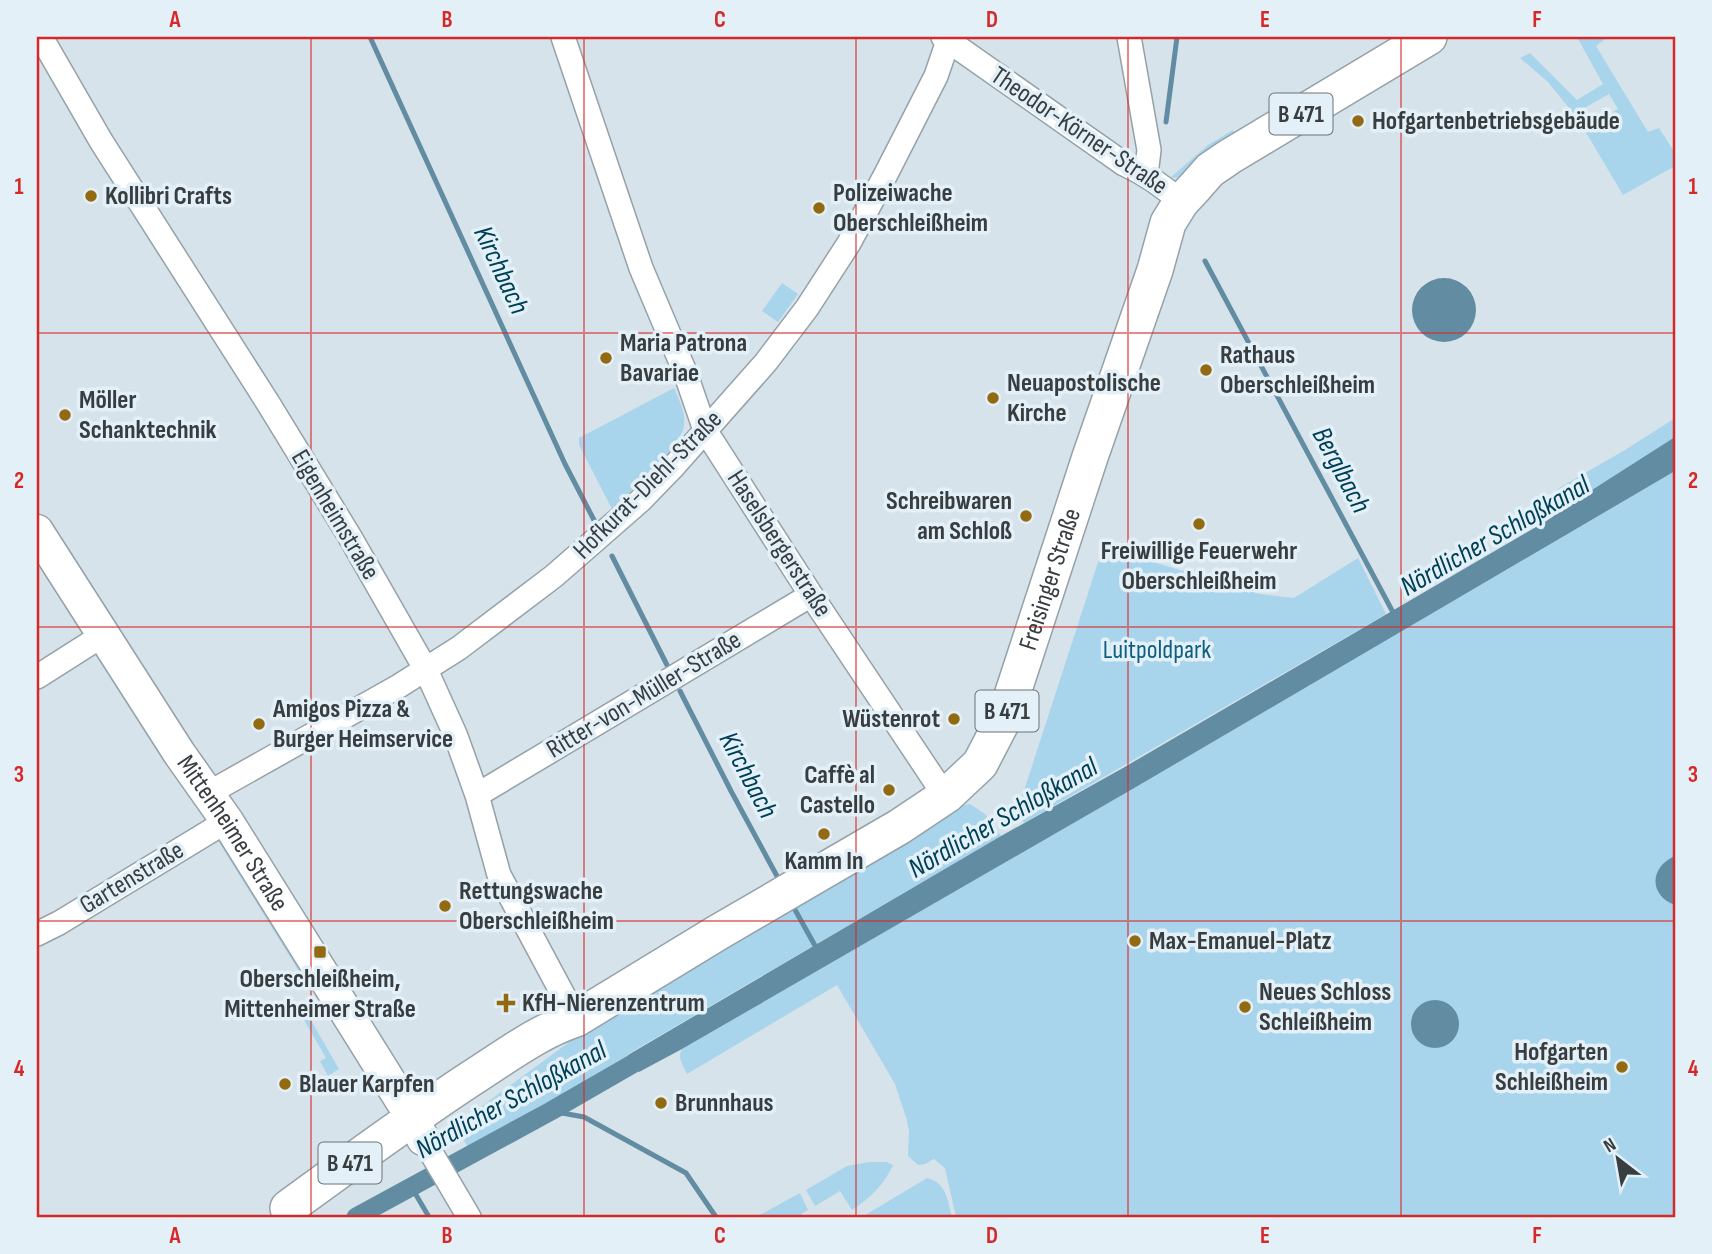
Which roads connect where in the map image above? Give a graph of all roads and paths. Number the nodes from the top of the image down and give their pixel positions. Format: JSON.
{"nodes":[{"id":1,"x":563,"y":37,"type":"edge"},
{"id":2,"x":1129,"y":37,"type":"edge"},
{"id":3,"x":1429,"y":37,"type":"edge"},
{"id":4,"x":41,"y":38,"type":"edge"},
{"id":5,"x":946,"y":39,"type":"edge"},
{"id":6,"x":1146,"y":175,"type":"junction"},
{"id":7,"x":1181,"y":202,"type":"junction"},
{"id":8,"x":705,"y":430,"type":"junction"},
{"id":9,"x":37,"y":531,"type":"edge"},
{"id":10,"x":811,"y":595,"type":"junction"},
{"id":11,"x":103,"y":635,"type":"junction"},
{"id":12,"x":426,"y":670,"type":"junction"},
{"id":13,"x":37,"y":677,"type":"edge"},
{"id":14,"x":207,"y":794,"type":"junction"},
{"id":15,"x":477,"y":795,"type":"junction"},
{"id":16,"x":947,"y":795,"type":"junction"},
{"id":17,"x":227,"y":821,"type":"junction"},
{"id":18,"x":37,"y":934,"type":"edge"},
{"id":19,"x":576,"y":1019,"type":"junction"},
{"id":20,"x":424,"y":1139,"type":"junction"},
{"id":21,"x":280,"y":1213,"type":"edge"},
{"id":22,"x":469,"y":1217,"type":"edge"}],
"edges":[{"from":1,"to":8,"type":"street","name":"Haselsbergerstraße"},
{"from":2,"to":6,"type":"street"},
{"from":3,"to":7,"type":"main road","name":"Freisinger Straße","number":"B 471"},
{"from":4,"to":12,"type":"street","name":"Eigenheimstraße"},
{"from":5,"to":6,"type":"street","name":"Theodor-Körner-Straße"},
{"from":5,"to":8,"type":"street","name":"Hofkurat-Diehl-Straße"},
{"from":6,"to":7,"type":"street","name":"Theodor-Körner-Straße"},
{"from":7,"to":16,"type":"main road","name":"Freisinger Straße","number":"B 471"},
{"from":8,"to":10,"type":"street","name":"Haselsbergerstraße"},
{"from":8,"to":12,"type":"street","name":"Hofkurat-Diehl-Straße"},
{"from":9,"to":11,"type":"main road","name":"Mittenheimer Straße"},
{"from":10,"to":15,"type":"street","name":"Ritter-von-Müller-Straße"},
{"from":10,"to":16,"type":"street","name":"Haselsbergerstraße"},
{"from":11,"to":13,"type":"street"},
{"from":11,"to":14,"type":"main road","name":"Mittenheimer Straße"},
{"from":12,"to":14,"type":"street","name":"Hofkurat-Diehl-Straße"},
{"from":12,"to":15,"type":"street","name":"Eigenheimstraße"},
{"from":14,"to":17,"type":"main road","name":"Mittenheimer Straße"},
{"from":15,"to":19,"type":"street","name":"Eigenheimstraße"},
{"from":16,"to":19,"type":"main road","name":"Freisinger Straße","number":"B 471"},
{"from":17,"to":18,"type":"street","name":"Gartenstraße"},
{"from":17,"to":20,"type":"main road","name":"Mittenheimer Straße"},
{"from":19,"to":20,"type":"main road","name":"Freisinger Straße","number":"B 471"},
{"from":20,"to":21,"type":"main road","number":"B 471"},
{"from":20,"to":22,"type":"street"}]}
